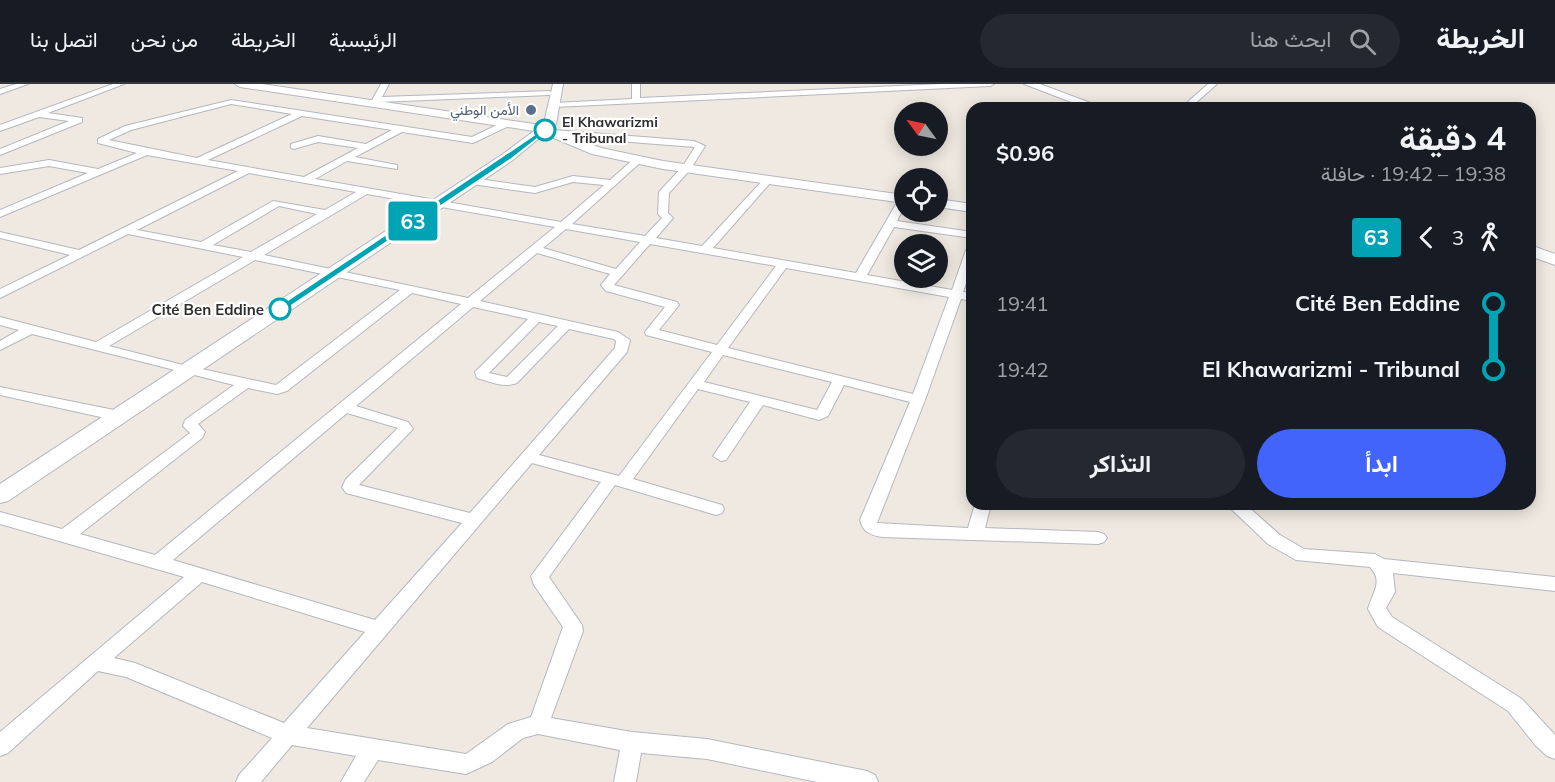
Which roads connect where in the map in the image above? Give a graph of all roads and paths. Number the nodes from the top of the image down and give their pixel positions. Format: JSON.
{"nodes":[{"id":1,"x":24,"y":84,"type":"edge"},
{"id":2,"x":120,"y":84,"type":"edge"},
{"id":3,"x":240,"y":84,"type":"edge"},
{"id":4,"x":385,"y":84,"type":"edge"},
{"id":5,"x":636,"y":84,"type":"edge"},
{"id":6,"x":990,"y":84,"type":"edge"},
{"id":7,"x":1029,"y":84,"type":"edge"},
{"id":8,"x":1213,"y":84,"type":"edge"},
{"id":9,"x":830,"y":86,"type":"edge"},
{"id":10,"x":895,"y":86,"type":"edge"},
{"id":11,"x":553,"y":91,"type":"edge"},
{"id":12,"x":0,"y":92,"type":"edge"},
{"id":13,"x":636,"y":100,"type":"junction"},
{"id":14,"x":375,"y":102,"type":"junction"},
{"id":15,"x":1081,"y":102,"type":"edge"},
{"id":16,"x":1192,"y":102,"type":"edge"},
{"id":17,"x":301,"y":113,"type":"junction"},
{"id":18,"x":37,"y":114,"type":"junction"},
{"id":19,"x":507,"y":123,"type":"junction"},
{"id":20,"x":0,"y":128,"type":"edge"},
{"id":21,"x":401,"y":129,"type":"junction"},
{"id":22,"x":546,"y":130,"type":"junction"},
{"id":23,"x":294,"y":146,"type":"dead end"},
{"id":24,"x":367,"y":147,"type":"junction"},
{"id":25,"x":0,"y":152,"type":"edge"},
{"id":26,"x":146,"y":152,"type":"junction"},
{"id":27,"x":345,"y":158,"type":"junction"},
{"id":28,"x":638,"y":160,"type":"junction"},
{"id":29,"x":199,"y":161,"type":"junction"},
{"id":30,"x":394,"y":167,"type":"dead end"},
{"id":31,"x":687,"y":168,"type":"junction"},
{"id":32,"x":249,"y":169,"type":"junction"},
{"id":33,"x":0,"y":171,"type":"edge"},
{"id":34,"x":98,"y":172,"type":"junction"},
{"id":35,"x":307,"y":179,"type":"junction"},
{"id":36,"x":768,"y":180,"type":"junction"},
{"id":37,"x":472,"y":181,"type":"junction"},
{"id":38,"x":612,"y":183,"type":"junction"},
{"id":39,"x":366,"y":190,"type":"junction"},
{"id":40,"x":894,"y":198,"type":"edge"},
{"id":41,"x":435,"y":203,"type":"junction"},
{"id":42,"x":0,"y":204,"type":"edge"},
{"id":43,"x":948,"y":204,"type":"edge"},
{"id":44,"x":15,"y":207,"type":"junction"},
{"id":45,"x":966,"y":207,"type":"edge"},
{"id":46,"x":325,"y":213,"type":"junction"},
{"id":47,"x":0,"y":214,"type":"edge"},
{"id":48,"x":894,"y":217,"type":"edge"},
{"id":49,"x":891,"y":223,"type":"junction"},
{"id":50,"x":564,"y":225,"type":"junction"},
{"id":51,"x":127,"y":231,"type":"junction"},
{"id":52,"x":966,"y":234,"type":"edge"},
{"id":53,"x":0,"y":235,"type":"edge"},
{"id":54,"x":649,"y":240,"type":"junction"},
{"id":55,"x":203,"y":246,"type":"junction"},
{"id":56,"x":534,"y":249,"type":"junction"},
{"id":57,"x":705,"y":250,"type":"junction"},
{"id":58,"x":1536,"y":252,"type":"edge"},
{"id":59,"x":81,"y":254,"type":"junction"},
{"id":60,"x":252,"y":255,"type":"junction"},
{"id":61,"x":1555,"y":260,"type":"edge"},
{"id":62,"x":783,"y":264,"type":"junction"},
{"id":63,"x":966,"y":267,"type":"edge"},
{"id":64,"x":330,"y":271,"type":"junction"},
{"id":65,"x":618,"y":273,"type":"junction"},
{"id":66,"x":860,"y":277,"type":"junction"},
{"id":67,"x":411,"y":288,"type":"junction"},
{"id":68,"x":955,"y":293,"type":"junction"},
{"id":69,"x":0,"y":294,"type":"edge"},
{"id":70,"x":966,"y":296,"type":"edge"},
{"id":71,"x":470,"y":301,"type":"junction"},
{"id":72,"x":537,"y":317,"type":"junction"},
{"id":73,"x":0,"y":321,"type":"edge"},
{"id":74,"x":567,"y":324,"type":"junction"},
{"id":75,"x":31,"y":330,"type":"junction"},
{"id":76,"x":0,"y":346,"type":"edge"},
{"id":77,"x":97,"y":347,"type":"junction"},
{"id":78,"x":719,"y":350,"type":"junction"},
{"id":79,"x":182,"y":369,"type":"junction"},
{"id":80,"x":840,"y":380,"type":"junction"},
{"id":81,"x":246,"y":383,"type":"junction"},
{"id":82,"x":694,"y":384,"type":"junction"},
{"id":83,"x":0,"y":391,"type":"edge"},
{"id":84,"x":759,"y":400,"type":"junction"},
{"id":85,"x":918,"y":400,"type":"junction"},
{"id":86,"x":344,"y":406,"type":"junction"},
{"id":87,"x":114,"y":415,"type":"junction"},
{"id":88,"x":721,"y":456,"type":"dead end"},
{"id":89,"x":531,"y":458,"type":"junction"},
{"id":90,"x":617,"y":481,"type":"junction"},
{"id":91,"x":0,"y":486,"type":"edge"},
{"id":92,"x":0,"y":495,"type":"edge"},
{"id":93,"x":716,"y":509,"type":"dead end"},
{"id":94,"x":981,"y":510,"type":"edge"},
{"id":95,"x":1241,"y":510,"type":"edge"},
{"id":96,"x":0,"y":518,"type":"edge"},
{"id":97,"x":476,"y":520,"type":"junction"},
{"id":98,"x":975,"y":534,"type":"junction"},
{"id":99,"x":65,"y":536,"type":"junction"},
{"id":100,"x":1098,"y":537,"type":"dead end"},
{"id":101,"x":158,"y":562,"type":"junction"},
{"id":102,"x":1380,"y":565,"type":"junction"},
{"id":103,"x":199,"y":574,"type":"junction"},
{"id":104,"x":1555,"y":584,"type":"edge"},
{"id":105,"x":379,"y":628,"type":"junction"},
{"id":106,"x":95,"y":662,"type":"junction"},
{"id":107,"x":538,"y":725,"type":"junction"},
{"id":108,"x":289,"y":735,"type":"junction"},
{"id":109,"x":632,"y":742,"type":"junction"},
{"id":110,"x":0,"y":746,"type":"edge"},
{"id":111,"x":373,"y":748,"type":"junction"},
{"id":112,"x":1555,"y":748,"type":"edge"},
{"id":113,"x":247,"y":782,"type":"edge"},
{"id":114,"x":352,"y":782,"type":"edge"},
{"id":115,"x":625,"y":782,"type":"edge"},
{"id":116,"x":867,"y":782,"type":"edge"}],
"edges":[{"from":1,"to":12,"type":"street"},
{"from":2,"to":18,"type":"street"},
{"from":3,"to":14,"type":"main road"},
{"from":4,"to":14,"type":"street"},
{"from":5,"to":13,"type":"street"},
{"from":6,"to":10,"type":"street"},
{"from":7,"to":15,"type":"main road"},
{"from":8,"to":16,"type":"street"},
{"from":9,"to":10,"type":"street"},
{"from":9,"to":13,"type":"street"},
{"from":11,"to":13,"type":"street"},
{"from":11,"to":14,"type":"street"},
{"from":11,"to":22,"type":"main road"},
{"from":14,"to":19,"type":"main road"},
{"from":17,"to":21,"type":"street"},
{"from":17,"to":26,"type":"street"},
{"from":17,"to":29,"type":"street"},
{"from":18,"to":20,"type":"street"},
{"from":18,"to":25,"type":"street"},
{"from":19,"to":21,"type":"street"},
{"from":19,"to":22,"type":"main road"},
{"from":21,"to":24,"type":"street"},
{"from":22,"to":28,"type":"main road"},
{"from":22,"to":31,"type":"street"},
{"from":22,"to":37,"type":"main road"},
{"from":22,"to":41,"type":"main road"},
{"from":23,"to":24,"type":"street"},
{"from":24,"to":27,"type":"street"},
{"from":26,"to":29,"type":"street"},
{"from":26,"to":34,"type":"street"},
{"from":27,"to":30,"type":"street"},
{"from":27,"to":35,"type":"street"},
{"from":28,"to":31,"type":"main road"},
{"from":28,"to":38,"type":"street"},
{"from":29,"to":32,"type":"street"},
{"from":31,"to":36,"type":"main road"},
{"from":31,"to":54,"type":"street"},
{"from":32,"to":35,"type":"street"},
{"from":32,"to":51,"type":"street"},
{"from":33,"to":34,"type":"street"},
{"from":34,"to":44,"type":"street"},
{"from":35,"to":39,"type":"street"},
{"from":36,"to":40,"type":"main road"},
{"from":36,"to":57,"type":"street"},
{"from":37,"to":38,"type":"street"},
{"from":37,"to":41,"type":"main road"},
{"from":38,"to":50,"type":"street"},
{"from":39,"to":41,"type":"street"},
{"from":39,"to":46,"type":"street"},
{"from":41,"to":50,"type":"street"},
{"from":41,"to":64,"type":"main road"},
{"from":42,"to":44,"type":"street"},
{"from":43,"to":45,"type":"main road"},
{"from":44,"to":47,"type":"street"},
{"from":46,"to":55,"type":"street"},
{"from":46,"to":60,"type":"street"},
{"from":48,"to":49,"type":"street"},
{"from":49,"to":52,"type":"street"},
{"from":49,"to":66,"type":"street"},
{"from":50,"to":54,"type":"street"},
{"from":50,"to":56,"type":"street"},
{"from":51,"to":55,"type":"street"},
{"from":51,"to":59,"type":"street"},
{"from":53,"to":59,"type":"street"},
{"from":54,"to":57,"type":"street"},
{"from":54,"to":65,"type":"street"},
{"from":55,"to":60,"type":"street"},
{"from":56,"to":65,"type":"street"},
{"from":56,"to":71,"type":"street"},
{"from":57,"to":62,"type":"street"},
{"from":58,"to":61,"type":"main road"},
{"from":59,"to":69,"type":"street"},
{"from":60,"to":64,"type":"street"},
{"from":60,"to":77,"type":"street"},
{"from":62,"to":66,"type":"street"},
{"from":62,"to":78,"type":"street"},
{"from":63,"to":68,"type":"street"},
{"from":64,"to":67,"type":"street"},
{"from":64,"to":79,"type":"main road"},
{"from":65,"to":78,"type":"street"},
{"from":66,"to":68,"type":"street"},
{"from":67,"to":71,"type":"street"},
{"from":67,"to":81,"type":"street"},
{"from":68,"to":70,"type":"street"},
{"from":68,"to":85,"type":"street"},
{"from":71,"to":72,"type":"street"},
{"from":71,"to":86,"type":"street"},
{"from":72,"to":74,"type":"street"},
{"from":72,"to":74,"type":"street"},
{"from":73,"to":75,"type":"street"},
{"from":74,"to":89,"type":"street"},
{"from":75,"to":76,"type":"street"},
{"from":75,"to":77,"type":"street"},
{"from":77,"to":79,"type":"street"},
{"from":78,"to":80,"type":"street"},
{"from":78,"to":82,"type":"street"},
{"from":79,"to":81,"type":"street"},
{"from":79,"to":87,"type":"main road"},
{"from":80,"to":84,"type":"street"},
{"from":80,"to":85,"type":"street"},
{"from":81,"to":99,"type":"street"},
{"from":82,"to":84,"type":"street"},
{"from":82,"to":90,"type":"street"},
{"from":83,"to":87,"type":"street"},
{"from":84,"to":88,"type":"street"},
{"from":85,"to":98,"type":"street"},
{"from":86,"to":97,"type":"street"},
{"from":86,"to":101,"type":"street"},
{"from":87,"to":91,"type":"main road"},
{"from":87,"to":92,"type":"main road"},
{"from":89,"to":90,"type":"street"},
{"from":89,"to":97,"type":"street"},
{"from":90,"to":93,"type":"street"},
{"from":90,"to":107,"type":"street"},
{"from":94,"to":98,"type":"street"},
{"from":95,"to":102,"type":"street"},
{"from":96,"to":99,"type":"street"},
{"from":97,"to":105,"type":"street"},
{"from":98,"to":100,"type":"street"},
{"from":99,"to":101,"type":"street"},
{"from":101,"to":103,"type":"street"},
{"from":102,"to":104,"type":"street"},
{"from":102,"to":112,"type":"street"},
{"from":103,"to":105,"type":"street"},
{"from":103,"to":106,"type":"street"},
{"from":105,"to":108,"type":"street"},
{"from":106,"to":108,"type":"street"},
{"from":106,"to":110,"type":"street"},
{"from":107,"to":109,"type":"street"},
{"from":107,"to":111,"type":"street"},
{"from":108,"to":111,"type":"street"},
{"from":108,"to":113,"type":"street"},
{"from":109,"to":115,"type":"street"},
{"from":109,"to":116,"type":"street"},
{"from":111,"to":114,"type":"street"}]}
